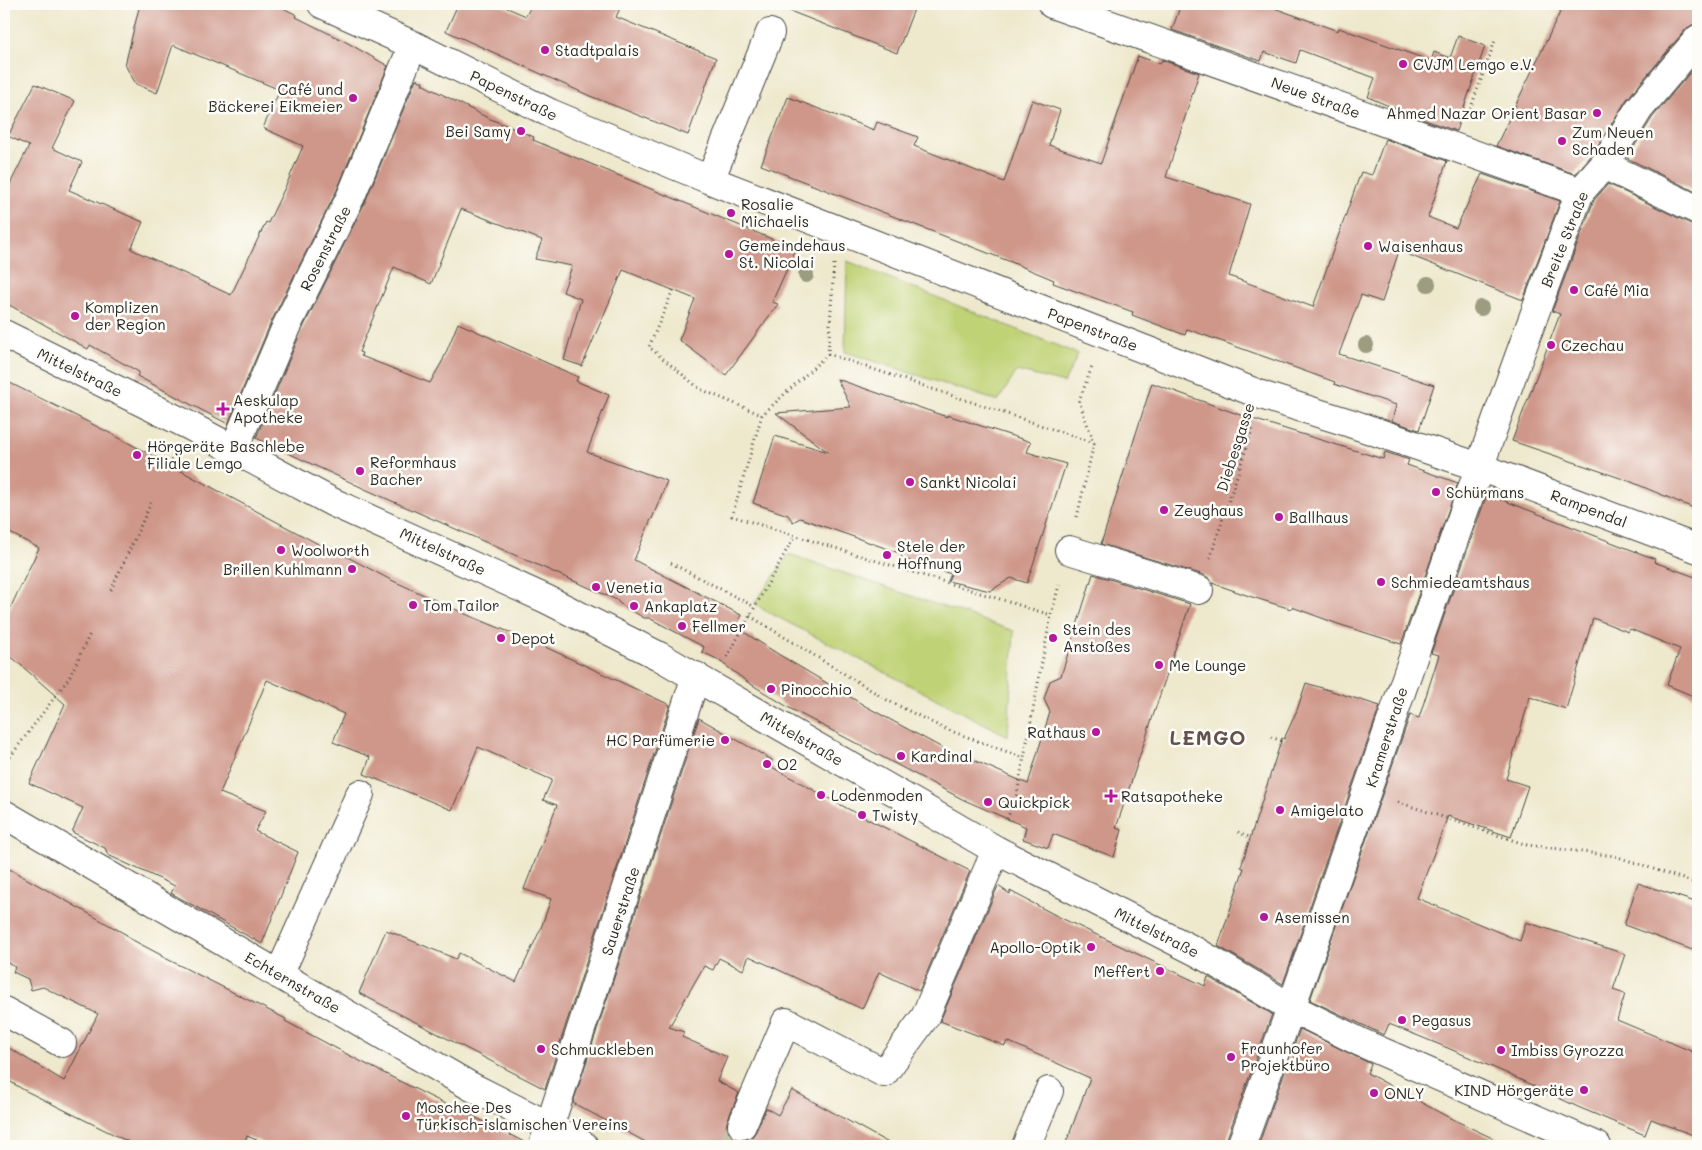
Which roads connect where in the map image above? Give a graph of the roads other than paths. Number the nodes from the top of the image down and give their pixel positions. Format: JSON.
{"nodes":[{"id":1,"x":322,"y":4,"type":"edge"},
{"id":2,"x":1052,"y":4,"type":"edge"},
{"id":3,"x":770,"y":33,"type":"dead end"},
{"id":4,"x":1698,"y":39,"type":"edge"},
{"id":5,"x":413,"y":45,"type":"junction"},
{"id":6,"x":1604,"y":164,"type":"junction"},
{"id":7,"x":710,"y":180,"type":"junction"},
{"id":8,"x":1580,"y":192,"type":"junction"},
{"id":9,"x":1698,"y":210,"type":"edge"},
{"id":10,"x":4,"y":334,"type":"edge"},
{"id":11,"x":234,"y":449,"type":"junction"},
{"id":12,"x":1479,"y":466,"type":"junction"},
{"id":13,"x":1698,"y":549,"type":"edge"},
{"id":14,"x":1069,"y":550,"type":"road end"},
{"id":15,"x":1199,"y":590,"type":"road end"},
{"id":16,"x":704,"y":681,"type":"junction"},
{"id":17,"x":360,"y":794,"type":"dead end"},
{"id":18,"x":4,"y":814,"type":"edge"},
{"id":19,"x":996,"y":850,"type":"junction"},
{"id":20,"x":280,"y":975,"type":"junction"},
{"id":21,"x":1292,"y":1008,"type":"junction"},
{"id":22,"x":4,"y":1011,"type":"edge"},
{"id":23,"x":62,"y":1043,"type":"dead end"},
{"id":24,"x":1049,"y":1091,"type":"dead end"},
{"id":25,"x":742,"y":1125,"type":"tunnel mouth"},
{"id":26,"x":547,"y":1137,"type":"edge"},
{"id":27,"x":584,"y":1146,"type":"edge"},
{"id":28,"x":1026,"y":1146,"type":"edge"},
{"id":29,"x":1241,"y":1146,"type":"edge"},
{"id":30,"x":1597,"y":1146,"type":"edge"}],
"edges":[{"from":1,"to":5,"type":"street","name":"Papenstraße"},
{"from":2,"to":8,"type":"street","name":"Neue Straße"},
{"from":3,"to":7,"type":"street"},
{"from":4,"to":6,"type":"street","name":"Breite Straße"},
{"from":5,"to":7,"type":"street","name":"Papenstraße"},
{"from":5,"to":11,"type":"street","name":"Rosenstraße"},
{"from":6,"to":8,"type":"street","name":"Breite Straße"},
{"from":6,"to":9,"type":"street"},
{"from":7,"to":12,"type":"street","name":"Papenstraße"},
{"from":8,"to":12,"type":"street","name":"Breite Straße"},
{"from":10,"to":11,"type":"street","name":"Mittelstraße"},
{"from":11,"to":16,"type":"street","name":"Mittelstraße"},
{"from":12,"to":13,"type":"street","name":"Rampendal"},
{"from":12,"to":21,"type":"street","name":"Kramerstraße"},
{"from":14,"to":15,"type":"street"},
{"from":16,"to":19,"type":"street","name":"Mittelstraße"},
{"from":16,"to":26,"type":"street","name":"Sauerstraße"},
{"from":17,"to":20,"type":"street"},
{"from":18,"to":20,"type":"street","name":"Echternstraße"},
{"from":19,"to":21,"type":"street","name":"Mittelstraße"},
{"from":19,"to":25,"type":"street"},
{"from":20,"to":26,"type":"street","name":"Echternstraße"},
{"from":21,"to":29,"type":"street","name":"Kramerstraße"},
{"from":21,"to":30,"type":"street","name":"Mittelstraße"},
{"from":22,"to":23,"type":"street"},
{"from":24,"to":28,"type":"street"},
{"from":26,"to":27,"type":"street","name":"Echternstraße"}]}
